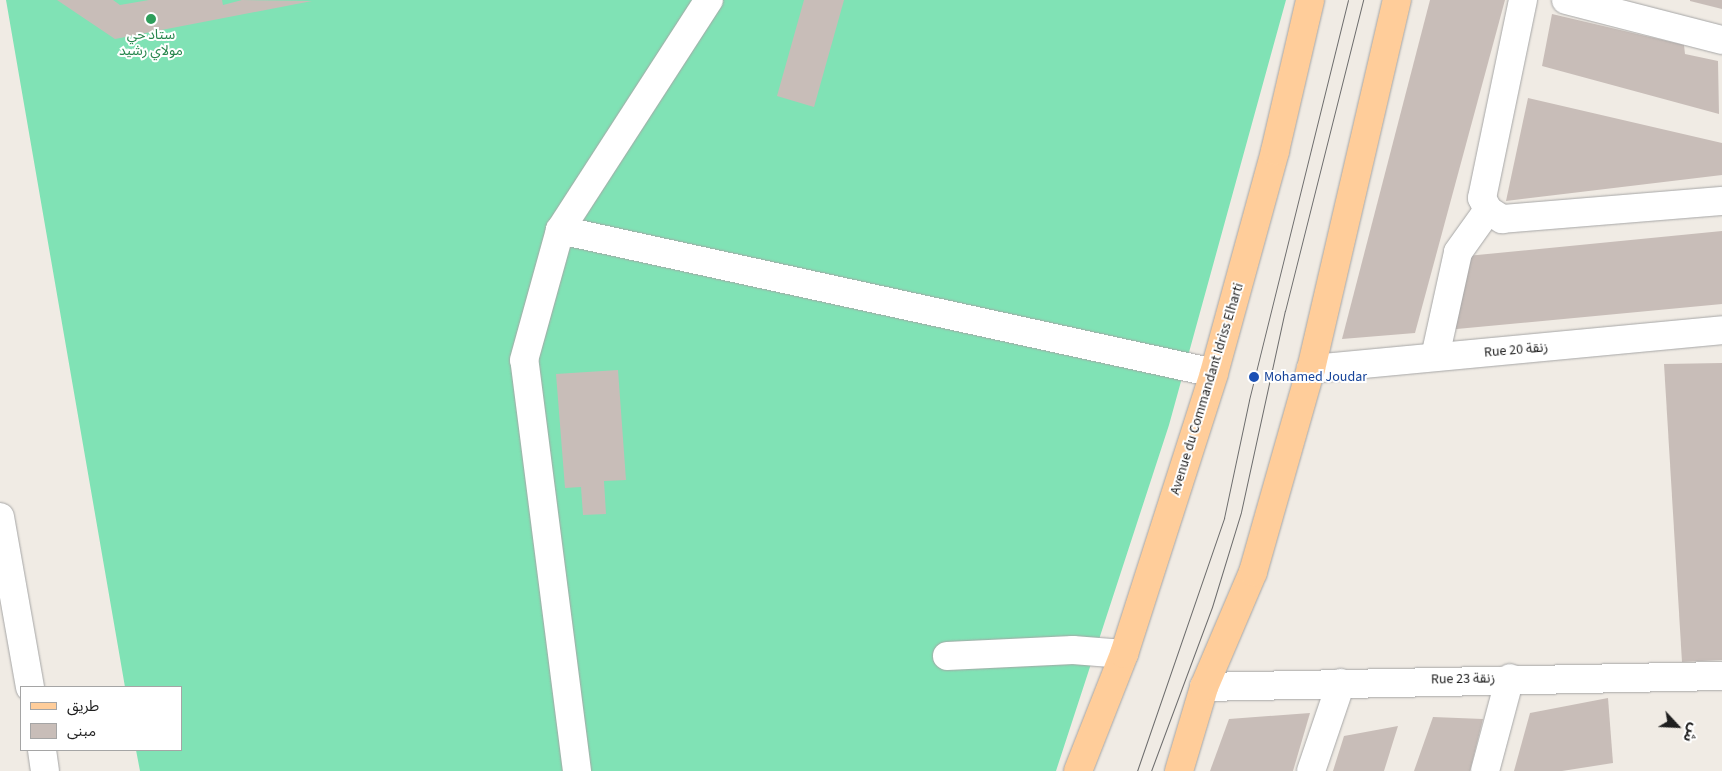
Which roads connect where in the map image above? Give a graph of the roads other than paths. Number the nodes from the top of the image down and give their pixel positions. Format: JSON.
{"nodes":[{"id":1,"x":709,"y":0,"type":"edge"},
{"id":2,"x":1310,"y":0,"type":"edge"},
{"id":3,"x":1397,"y":0,"type":"edge"},
{"id":4,"x":1523,"y":0,"type":"edge"},
{"id":5,"x":1566,"y":0,"type":"edge"},
{"id":6,"x":1722,"y":40,"type":"edge"},
{"id":7,"x":1722,"y":201,"type":"edge"},
{"id":8,"x":1488,"y":210,"type":"junction"},
{"id":9,"x":560,"y":230,"type":"junction"},
{"id":10,"x":1722,"y":330,"type":"edge"},
{"id":11,"x":1435,"y":357,"type":"junction"},
{"id":12,"x":1311,"y":369,"type":"junction"},
{"id":13,"x":1214,"y":372,"type":"junction"},
{"id":14,"x":0,"y":517,"type":"edge"},
{"id":15,"x":1124,"y":654,"type":"junction"},
{"id":16,"x":947,"y":656,"type":"dead end"},
{"id":17,"x":1722,"y":676,"type":"edge"},
{"id":18,"x":1510,"y":678,"type":"junction"},
{"id":19,"x":1341,"y":683,"type":"junction"},
{"id":20,"x":30,"y":686,"type":"edge"},
{"id":21,"x":1204,"y":687,"type":"junction"},
{"id":22,"x":42,"y":751,"type":"edge"},
{"id":23,"x":45,"y":771,"type":"edge"},
{"id":24,"x":576,"y":771,"type":"edge"},
{"id":25,"x":1078,"y":771,"type":"edge"},
{"id":26,"x":1179,"y":771,"type":"edge"},
{"id":27,"x":1311,"y":771,"type":"edge"},
{"id":28,"x":1485,"y":771,"type":"edge"}],
"edges":[{"from":1,"to":9,"type":"street"},
{"from":2,"to":13,"type":"main road","name":"Avenue du Commandant Idriss Elharti"},
{"from":3,"to":12,"type":"main road"},
{"from":4,"to":8,"type":"street"},
{"from":5,"to":6,"type":"street"},
{"from":7,"to":8,"type":"street"},
{"from":8,"to":11,"type":"street"},
{"from":9,"to":13,"type":"street"},
{"from":9,"to":24,"type":"street"},
{"from":10,"to":11,"type":"street","name":"Rue 20 زنقة"},
{"from":11,"to":12,"type":"street","name":"Rue 20 زنقة"},
{"from":12,"to":21,"type":"main road"},
{"from":13,"to":15,"type":"main road","name":"Avenue du Commandant Idriss Elharti"},
{"from":14,"to":20,"type":"street"},
{"from":15,"to":16,"type":"street"},
{"from":15,"to":25,"type":"main road","name":"Avenue du Commandant Idriss Elharti"},
{"from":17,"to":18,"type":"street","name":"Rue 23 زنقة"},
{"from":18,"to":19,"type":"street","name":"Rue 23 زنقة"},
{"from":18,"to":28,"type":"street"},
{"from":19,"to":21,"type":"street","name":"Rue 23 زنقة"},
{"from":19,"to":27,"type":"street"},
{"from":21,"to":26,"type":"main road"},
{"from":22,"to":23,"type":"street"}]}
